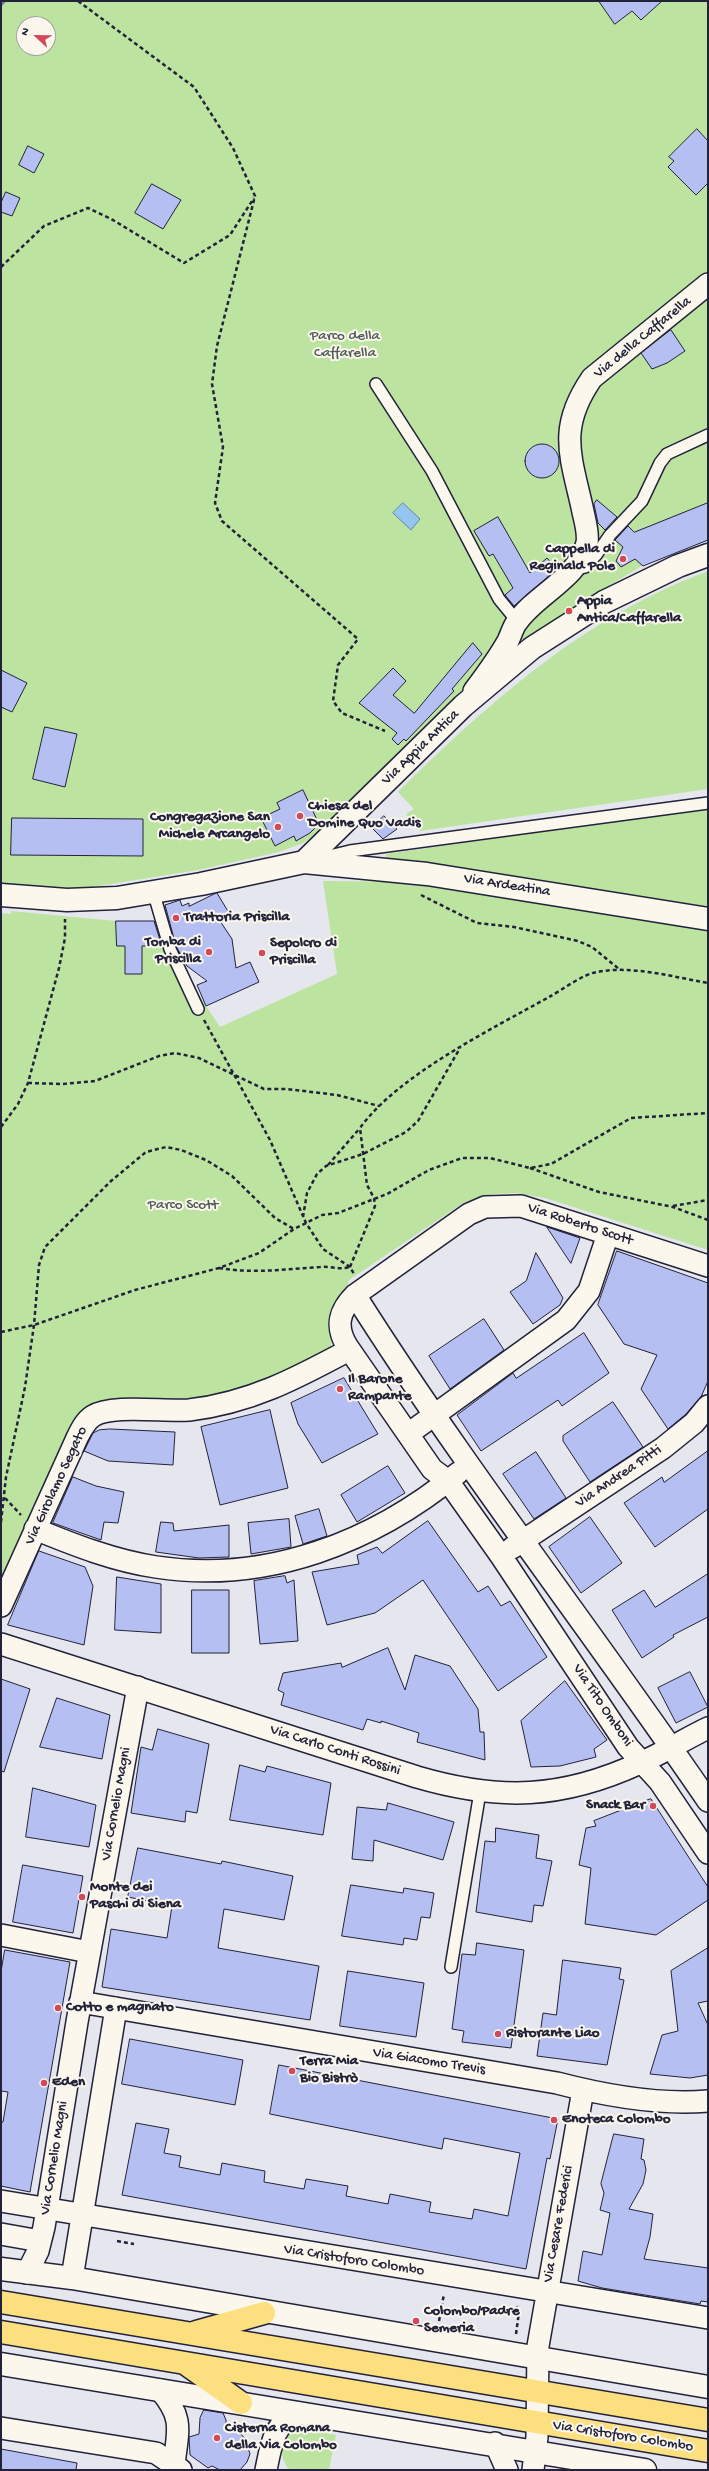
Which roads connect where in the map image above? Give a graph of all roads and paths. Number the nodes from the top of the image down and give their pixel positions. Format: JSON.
{"nodes":[{"id":1,"x":78,"y":1,"type":"edge"},
{"id":2,"x":255,"y":196,"type":"junction"},
{"id":3,"x":1,"y":266,"type":"edge"},
{"id":4,"x":708,"y":284,"type":"edge"},
{"id":5,"x":376,"y":384,"type":"dead end"},
{"id":6,"x":708,"y":436,"type":"edge"},
{"id":7,"x":708,"y":555,"type":"edge"},
{"id":8,"x":571,"y":570,"type":"junction"},
{"id":9,"x":517,"y":621,"type":"junction"},
{"id":10,"x":464,"y":706,"type":"junction"},
{"id":11,"x":385,"y":731,"type":"dead end"},
{"id":12,"x":708,"y":803,"type":"edge"},
{"id":13,"x":304,"y":862,"type":"junction"},
{"id":14,"x":154,"y":891,"type":"junction"},
{"id":15,"x":418,"y":894,"type":"dead end"},
{"id":16,"x":1,"y":895,"type":"edge"},
{"id":17,"x":67,"y":900,"type":"junction"},
{"id":18,"x":708,"y":919,"type":"edge"},
{"id":19,"x":619,"y":969,"type":"junction"},
{"id":20,"x":708,"y":982,"type":"edge"},
{"id":21,"x":198,"y":1009,"type":"joint"},
{"id":22,"x":460,"y":1048,"type":"junction"},
{"id":23,"x":233,"y":1075,"type":"junction"},
{"id":24,"x":28,"y":1083,"type":"junction"},
{"id":25,"x":379,"y":1106,"type":"junction"},
{"id":26,"x":708,"y":1113,"type":"edge"},
{"id":27,"x":1,"y":1127,"type":"edge"},
{"id":28,"x":360,"y":1128,"type":"junction"},
{"id":29,"x":363,"y":1154,"type":"junction"},
{"id":30,"x":326,"y":1166,"type":"junction"},
{"id":31,"x":530,"y":1168,"type":"junction"},
{"id":32,"x":374,"y":1198,"type":"junction"},
{"id":33,"x":708,"y":1200,"type":"edge"},
{"id":34,"x":673,"y":1206,"type":"junction"},
{"id":35,"x":303,"y":1217,"type":"junction"},
{"id":36,"x":708,"y":1220,"type":"edge"},
{"id":37,"x":306,"y":1223,"type":"junction"},
{"id":38,"x":294,"y":1229,"type":"junction"},
{"id":39,"x":608,"y":1234,"type":"junction"},
{"id":40,"x":708,"y":1266,"type":"edge"},
{"id":41,"x":350,"y":1267,"type":"junction"},
{"id":42,"x":219,"y":1268,"type":"junction"},
{"id":43,"x":355,"y":1295,"type":"junction"},
{"id":44,"x":34,"y":1325,"type":"junction"},
{"id":45,"x":1,"y":1332,"type":"edge"},
{"id":46,"x":350,"y":1350,"type":"junction"},
{"id":47,"x":708,"y":1406,"type":"edge"},
{"id":48,"x":434,"y":1415,"type":"junction"},
{"id":49,"x":408,"y":1434,"type":"junction"},
{"id":50,"x":469,"y":1464,"type":"junction"},
{"id":51,"x":448,"y":1481,"type":"junction"},
{"id":52,"x":1,"y":1522,"type":"edge"},
{"id":53,"x":35,"y":1530,"type":"junction"},
{"id":54,"x":524,"y":1540,"type":"junction"},
{"id":55,"x":501,"y":1556,"type":"junction"},
{"id":56,"x":1,"y":1606,"type":"edge"},
{"id":57,"x":1,"y":1644,"type":"edge"},
{"id":58,"x":138,"y":1687,"type":"junction"},
{"id":59,"x":708,"y":1728,"type":"edge"},
{"id":60,"x":671,"y":1746,"type":"junction"},
{"id":61,"x":642,"y":1763,"type":"junction"},
{"id":62,"x":480,"y":1792,"type":"junction"},
{"id":63,"x":708,"y":1801,"type":"edge"},
{"id":64,"x":708,"y":1853,"type":"edge"},
{"id":65,"x":1,"y":1935,"type":"edge"},
{"id":66,"x":89,"y":1952,"type":"junction"},
{"id":67,"x":450,"y":1967,"type":"dead end"},
{"id":68,"x":80,"y":2002,"type":"junction"},
{"id":69,"x":116,"y":2008,"type":"junction"},
{"id":70,"x":583,"y":2090,"type":"junction"},
{"id":71,"x":708,"y":2101,"type":"edge"},
{"id":72,"x":1,"y":2201,"type":"edge"},
{"id":73,"x":46,"y":2209,"type":"junction"},
{"id":74,"x":81,"y":2215,"type":"junction"},
{"id":75,"x":1,"y":2234,"type":"edge"},
{"id":76,"x":40,"y":2241,"type":"junction"},
{"id":77,"x":1,"y":2269,"type":"edge"},
{"id":78,"x":27,"y":2273,"type":"junction"},
{"id":79,"x":72,"y":2278,"type":"junction"},
{"id":80,"x":445,"y":2292,"type":"dead end"},
{"id":81,"x":546,"y":2293,"type":"junction"},
{"id":82,"x":1,"y":2302,"type":"edge"},
{"id":83,"x":264,"y":2313,"type":"junction"},
{"id":84,"x":708,"y":2318,"type":"edge"},
{"id":85,"x":1,"y":2332,"type":"edge"},
{"id":86,"x":190,"y":2334,"type":"junction"},
{"id":87,"x":434,"y":2341,"type":"junction"},
{"id":88,"x":538,"y":2358,"type":"junction"},
{"id":89,"x":182,"y":2361,"type":"junction"},
{"id":90,"x":5,"y":2368,"type":"edge"},
{"id":91,"x":708,"y":2387,"type":"edge"},
{"id":92,"x":160,"y":2390,"type":"junction"},
{"id":93,"x":537,"y":2390,"type":"junction"},
{"id":94,"x":241,"y":2403,"type":"junction"},
{"id":95,"x":298,"y":2413,"type":"junction"},
{"id":96,"x":708,"y":2420,"type":"edge"},
{"id":97,"x":538,"y":2423,"type":"junction"},
{"id":98,"x":1,"y":2428,"type":"edge"},
{"id":99,"x":495,"y":2444,"type":"junction"},
{"id":100,"x":708,"y":2451,"type":"edge"},
{"id":101,"x":534,"y":2461,"type":"edge"},
{"id":102,"x":178,"y":2467,"type":"edge"},
{"id":103,"x":266,"y":2470,"type":"edge"},
{"id":104,"x":507,"y":2470,"type":"edge"},
{"id":105,"x":646,"y":2470,"type":"edge"}],
"edges":[{"from":1,"to":2,"type":"path"},
{"from":2,"to":3,"type":"path"},
{"from":2,"to":11,"type":"path"},
{"from":4,"to":8,"type":"street","name":"Via della Caffarella"},
{"from":5,"to":9,"type":"lane"},
{"from":6,"to":8,"type":"lane"},
{"from":7,"to":10,"type":"main road","name":"Via Appia Antica"},
{"from":8,"to":9,"type":"street","name":"Via della Caffarella"},
{"from":9,"to":10,"type":"street","name":"Via della Caffarella"},
{"from":10,"to":13,"type":"main road","name":"Via Appia Antica"},
{"from":12,"to":13,"type":"lane"},
{"from":13,"to":14,"type":"main road"},
{"from":13,"to":18,"type":"main road","name":"Via Ardeatina"},
{"from":14,"to":17,"type":"main road"},
{"from":14,"to":21,"type":"lane"},
{"from":15,"to":19,"type":"path"},
{"from":16,"to":17,"type":"main road"},
{"from":17,"to":24,"type":"path"},
{"from":19,"to":20,"type":"path"},
{"from":19,"to":22,"type":"path"},
{"from":21,"to":23,"type":"path"},
{"from":22,"to":25,"type":"path"},
{"from":22,"to":29,"type":"path"},
{"from":23,"to":24,"type":"path"},
{"from":23,"to":25,"type":"path"},
{"from":23,"to":35,"type":"path"},
{"from":24,"to":27,"type":"path"},
{"from":25,"to":28,"type":"path"},
{"from":26,"to":31,"type":"path"},
{"from":28,"to":29,"type":"path"},
{"from":28,"to":30,"type":"path"},
{"from":29,"to":30,"type":"path"},
{"from":29,"to":32,"type":"path"},
{"from":30,"to":35,"type":"path"},
{"from":31,"to":32,"type":"path"},
{"from":31,"to":34,"type":"path"},
{"from":32,"to":37,"type":"path"},
{"from":32,"to":41,"type":"path"},
{"from":33,"to":34,"type":"path"},
{"from":34,"to":36,"type":"path"},
{"from":35,"to":37,"type":"path"},
{"from":37,"to":38,"type":"path"},
{"from":37,"to":41,"type":"path"},
{"from":38,"to":42,"type":"path"},
{"from":38,"to":44,"type":"path"},
{"from":39,"to":40,"type":"street","name":"Via Roberto Scott"},
{"from":39,"to":43,"type":"street","name":"Via Roberto Scott"},
{"from":39,"to":48,"type":"street"},
{"from":41,"to":42,"type":"path"},
{"from":42,"to":44,"type":"path"},
{"from":43,"to":46,"type":"street","name":"Via Roberto Scott"},
{"from":43,"to":48,"type":"street"},
{"from":44,"to":45,"type":"path"},
{"from":44,"to":52,"type":"path"},
{"from":46,"to":49,"type":"street","name":"Via Tito Omboni"},
{"from":46,"to":53,"type":"street","name":"Via Girolamo Segato"},
{"from":47,"to":54,"type":"street","name":"Via Andrea Pitti"},
{"from":48,"to":49,"type":"street"},
{"from":48,"to":50,"type":"street"},
{"from":49,"to":51,"type":"street","name":"Via Tito Omboni"},
{"from":50,"to":51,"type":"street"},
{"from":50,"to":54,"type":"street"},
{"from":51,"to":53,"type":"street"},
{"from":51,"to":55,"type":"street","name":"Via Tito Omboni"},
{"from":53,"to":56,"type":"street","name":"Via Girolamo Segato"},
{"from":54,"to":55,"type":"street"},
{"from":54,"to":60,"type":"street"},
{"from":55,"to":61,"type":"street","name":"Via Tito Omboni"},
{"from":57,"to":58,"type":"street","name":"Via Carlo Conti Rossini"},
{"from":58,"to":62,"type":"street","name":"Via Carlo Conti Rossini"},
{"from":58,"to":66,"type":"street","name":"Via Cornelio Magni"},
{"from":59,"to":60,"type":"street","name":"Via Carlo Conti Rossini"},
{"from":60,"to":61,"type":"street","name":"Via Carlo Conti Rossini"},
{"from":60,"to":63,"type":"street"},
{"from":61,"to":62,"type":"street","name":"Via Carlo Conti Rossini"},
{"from":61,"to":64,"type":"street","name":"Via Tito Omboni"},
{"from":62,"to":67,"type":"lane"},
{"from":65,"to":66,"type":"street"},
{"from":66,"to":68,"type":"street","name":"Via Cornelio Magni"},
{"from":68,"to":69,"type":"street","name":"Via Giacomo Trevis"},
{"from":68,"to":73,"type":"street","name":"Via Cornelio Magni"},
{"from":69,"to":70,"type":"street","name":"Via Giacomo Trevis"},
{"from":69,"to":74,"type":"street"},
{"from":70,"to":71,"type":"street","name":"Via Giacomo Trevis"},
{"from":70,"to":81,"type":"street","name":"Via Cesare Federici"},
{"from":72,"to":73,"type":"street","name":"Via Cristoforo Colombo"},
{"from":73,"to":74,"type":"street","name":"Via Cristoforo Colombo"},
{"from":73,"to":76,"type":"street","name":"Via Cornelio Magni"},
{"from":74,"to":79,"type":"street"},
{"from":74,"to":81,"type":"street","name":"Via Cristoforo Colombo"},
{"from":75,"to":76,"type":"street"},
{"from":76,"to":78,"type":"street","name":"Via Cornelio Magni"},
{"from":77,"to":78,"type":"main road"},
{"from":78,"to":79,"type":"main road"},
{"from":79,"to":83,"type":"main road"},
{"from":80,"to":87,"type":"path"},
{"from":81,"to":84,"type":"street","name":"Via Cristoforo Colombo"},
{"from":81,"to":88,"type":"street","name":"Via Cesare Federici"},
{"from":82,"to":86,"type":"main road","name":"Via Cristoforo Colombo"},
{"from":83,"to":86,"type":"main road"},
{"from":83,"to":87,"type":"main road"},
{"from":85,"to":89,"type":"main road","name":"Via Cristoforo Colombo"},
{"from":86,"to":93,"type":"main road","name":"Via Cristoforo Colombo"},
{"from":87,"to":88,"type":"main road"},
{"from":88,"to":91,"type":"main road"},
{"from":88,"to":93,"type":"street","name":"Via Cristoforo Colombo"},
{"from":89,"to":94,"type":"main road"},
{"from":89,"to":97,"type":"main road","name":"Via Cristoforo Colombo"},
{"from":90,"to":92,"type":"main road","name":"Via Cristoforo Colombo"},
{"from":92,"to":94,"type":"main road","name":"Via Cristoforo Colombo"},
{"from":92,"to":102,"type":"street"},
{"from":93,"to":96,"type":"main road","name":"Via Cristoforo Colombo"},
{"from":93,"to":97,"type":"street","name":"Via Cristoforo Colombo"},
{"from":94,"to":95,"type":"main road","name":"Via Cristoforo Colombo"},
{"from":95,"to":99,"type":"main road","name":"Via Cristoforo Colombo"},
{"from":95,"to":103,"type":"street"},
{"from":97,"to":100,"type":"main road","name":"Via Cristoforo Colombo"},
{"from":97,"to":101,"type":"street","name":"Via Cristoforo Colombo"},
{"from":98,"to":102,"type":"street"},
{"from":99,"to":101,"type":"main road","name":"Via Cristoforo Colombo"},
{"from":99,"to":104,"type":"street"},
{"from":101,"to":105,"type":"main road","name":"Via Cristoforo Colombo"}]}
